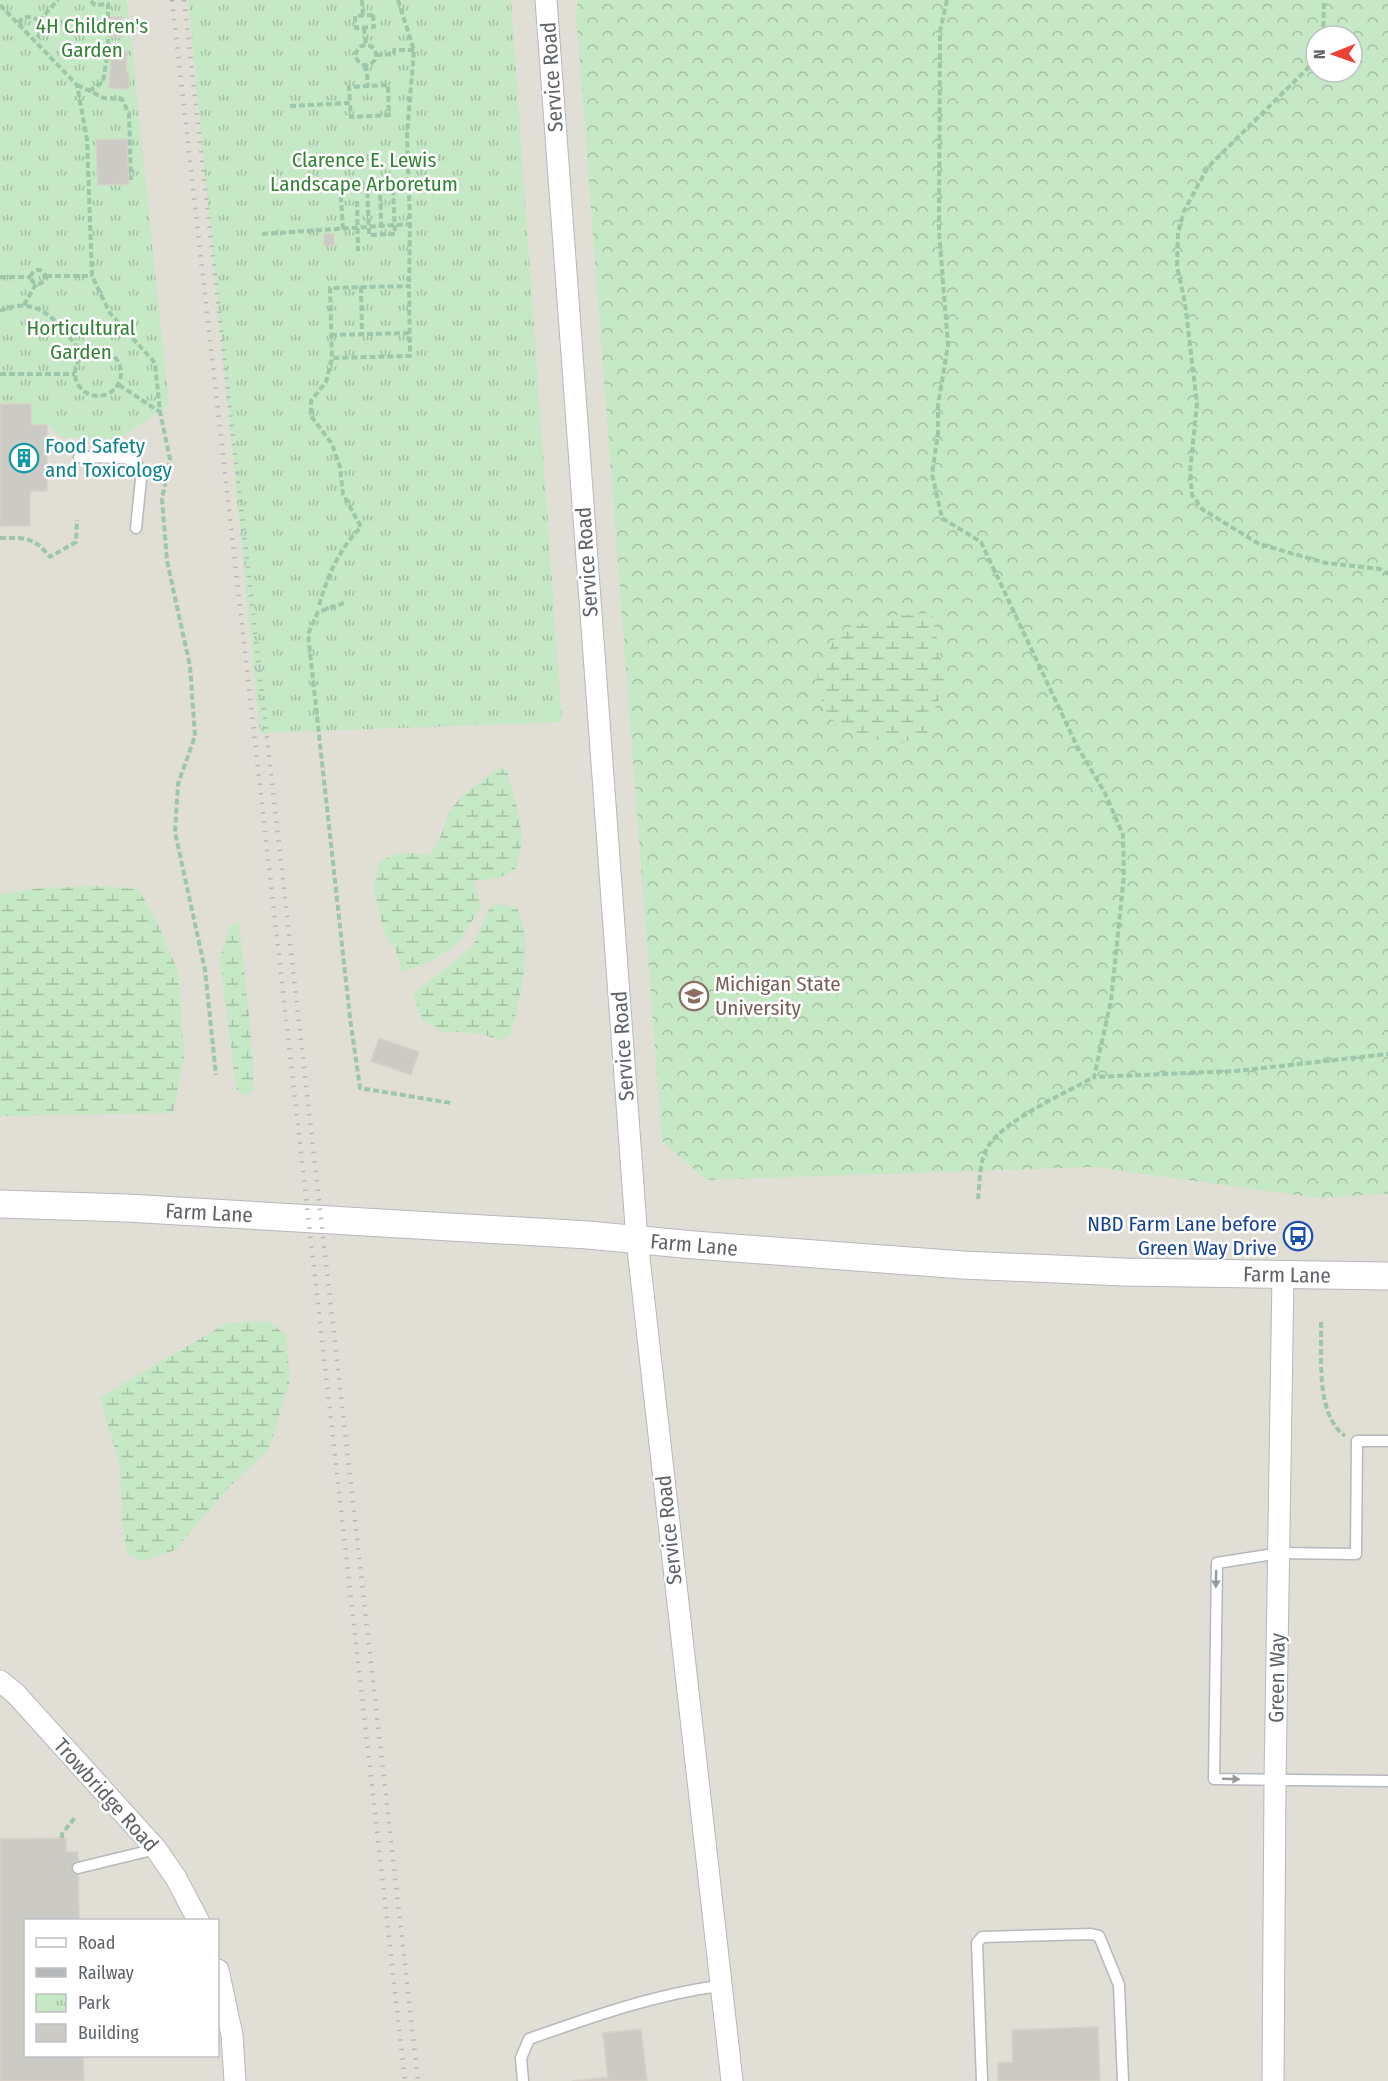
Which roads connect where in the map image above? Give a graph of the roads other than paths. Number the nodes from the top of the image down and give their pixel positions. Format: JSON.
{"nodes":[{"id":1,"x":547,"y":3,"type":"edge"},
{"id":2,"x":79,"y":457,"type":"dead end"},
{"id":3,"x":136,"y":528,"type":"dead end"},
{"id":4,"x":0,"y":1204,"type":"edge"},
{"id":5,"x":638,"y":1240,"type":"junction"},
{"id":6,"x":1283,"y":1275,"type":"junction"},
{"id":7,"x":1388,"y":1276,"type":"edge"},
{"id":8,"x":1388,"y":1441,"type":"edge"},
{"id":9,"x":1280,"y":1553,"type":"junction"},
{"id":10,"x":0,"y":1681,"type":"edge"},
{"id":11,"x":1275,"y":1781,"type":"junction"},
{"id":12,"x":1388,"y":1781,"type":"edge"},
{"id":13,"x":156,"y":1849,"type":"junction"},
{"id":14,"x":78,"y":1868,"type":"dead end"},
{"id":15,"x":197,"y":1919,"type":"edge"},
{"id":16,"x":219,"y":1974,"type":"edge"},
{"id":17,"x":720,"y":1986,"type":"junction"},
{"id":18,"x":235,"y":2081,"type":"edge"},
{"id":19,"x":523,"y":2081,"type":"edge"},
{"id":20,"x":732,"y":2081,"type":"edge"},
{"id":21,"x":982,"y":2081,"type":"edge"},
{"id":22,"x":1123,"y":2081,"type":"edge"},
{"id":23,"x":1273,"y":2081,"type":"edge"}],
"edges":[{"from":1,"to":5,"type":"street","name":"Service Road"},
{"from":2,"to":3,"type":"lane"},
{"from":4,"to":5,"type":"street","name":"Farm Lane"},
{"from":5,"to":6,"type":"street","name":"Farm Lane"},
{"from":5,"to":17,"type":"street","name":"Service Road"},
{"from":6,"to":7,"type":"street","name":"Farm Lane"},
{"from":6,"to":9,"type":"street","name":"Green Way"},
{"from":8,"to":9,"type":"lane"},
{"from":9,"to":11,"type":"street","name":"Green Way"},
{"from":9,"to":11,"type":"lane","one_way":true},
{"from":10,"to":13,"type":"street","name":"Trowbridge Road"},
{"from":11,"to":12,"type":"lane"},
{"from":11,"to":23,"type":"street","name":"Green Way"},
{"from":13,"to":14,"type":"lane"},
{"from":13,"to":15,"type":"street","name":"Trowbridge Road"},
{"from":16,"to":18,"type":"street"},
{"from":17,"to":19,"type":"lane"},
{"from":17,"to":20,"type":"street","name":"Service Road"},
{"from":21,"to":22,"type":"lane"}]}
